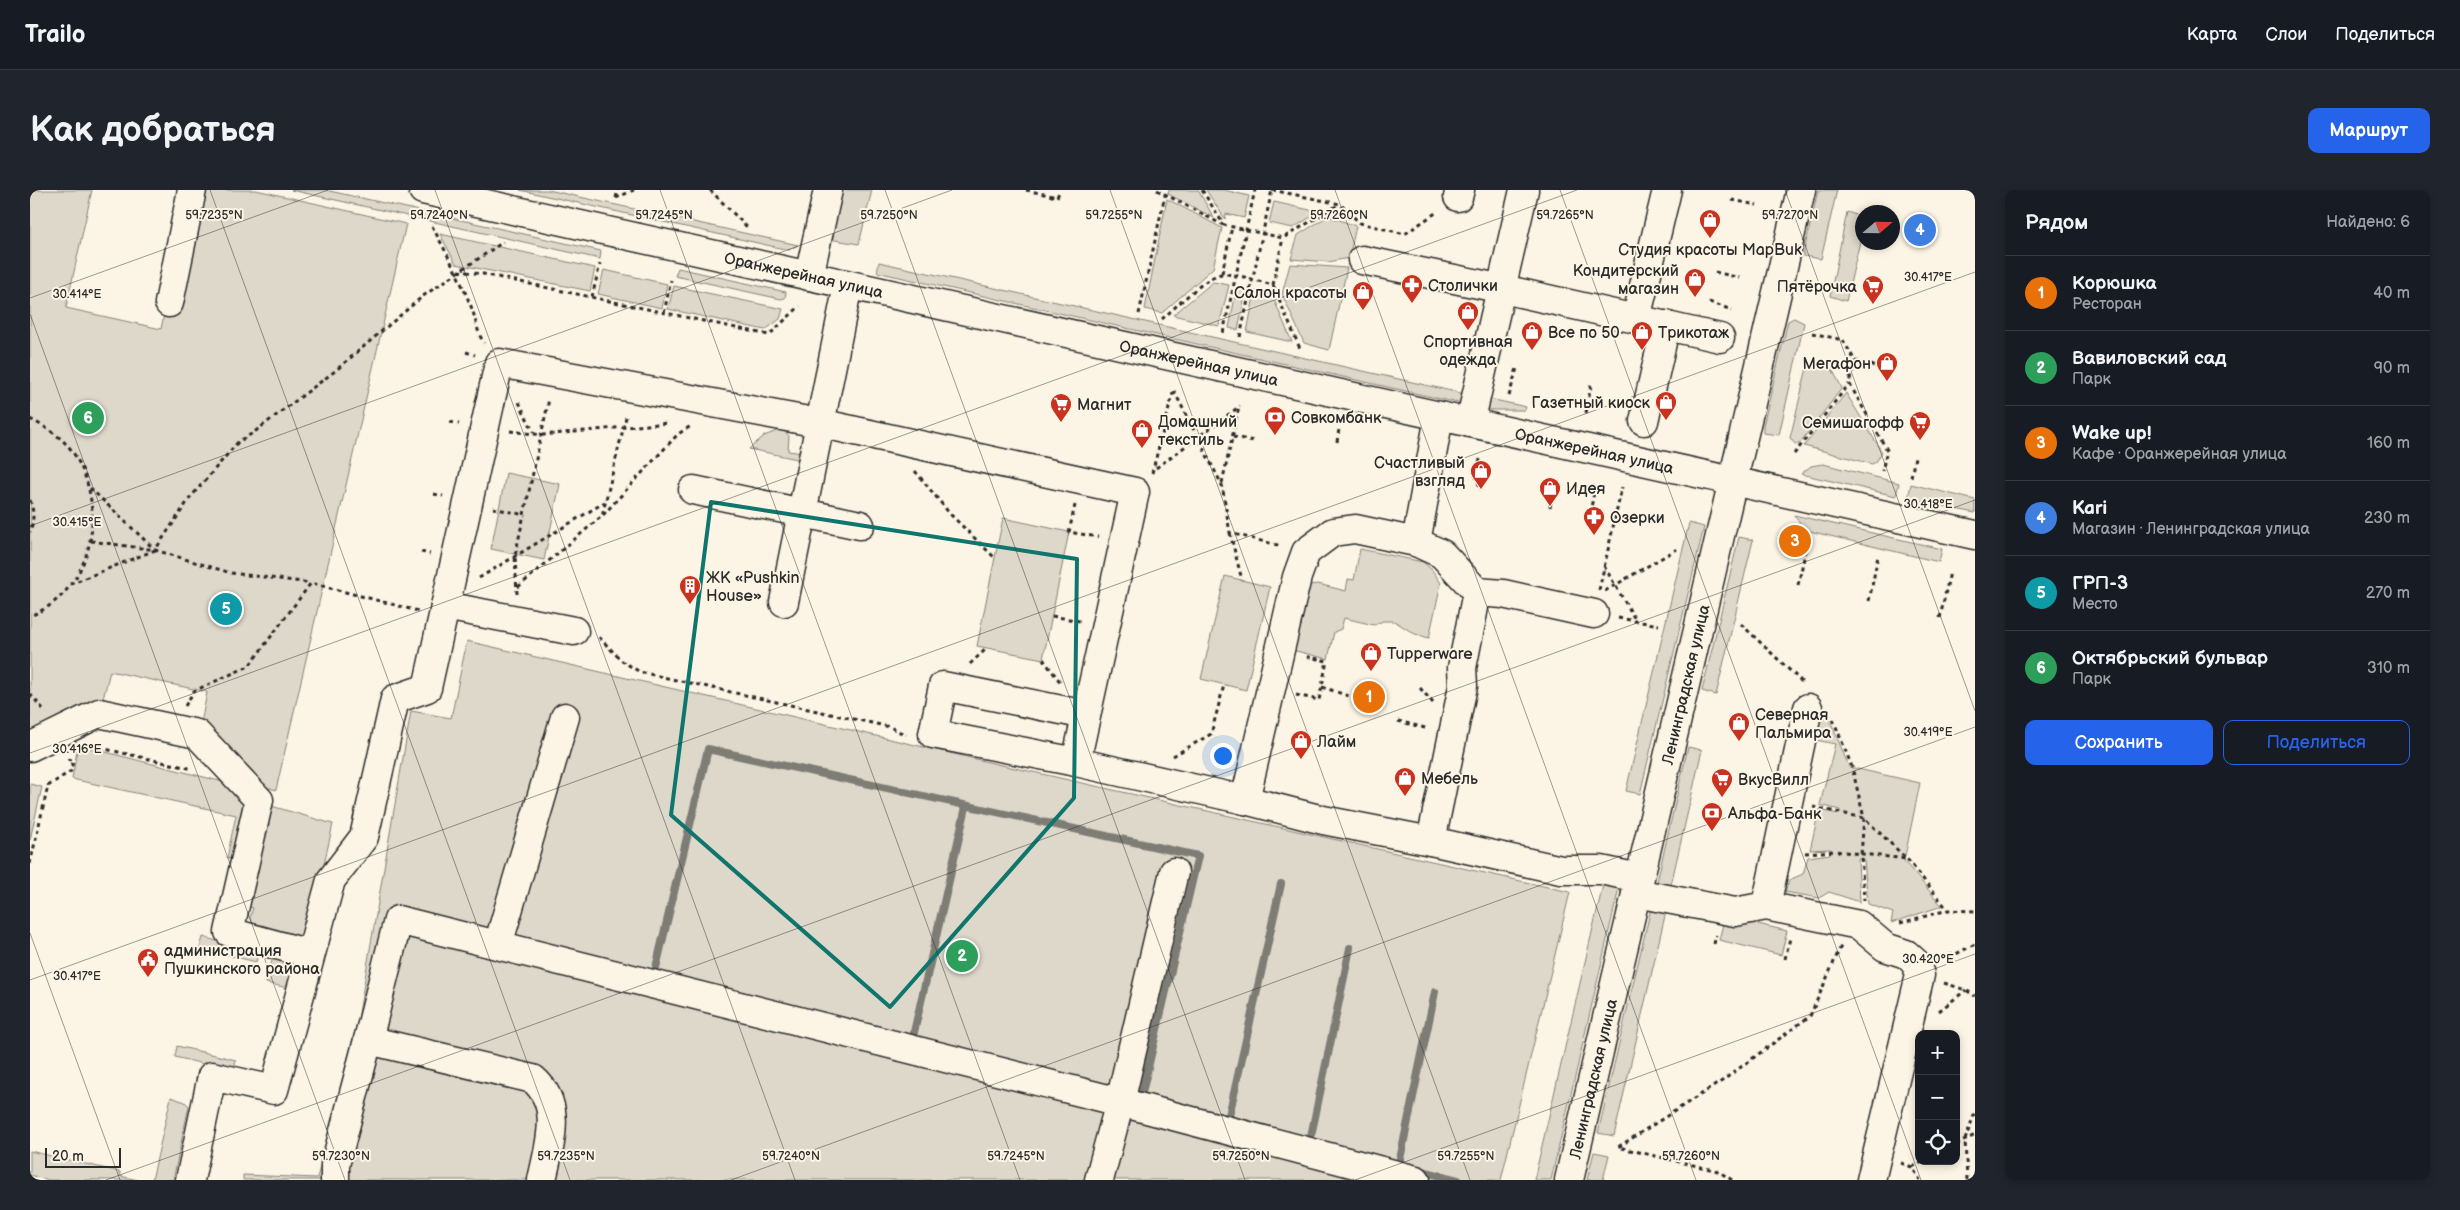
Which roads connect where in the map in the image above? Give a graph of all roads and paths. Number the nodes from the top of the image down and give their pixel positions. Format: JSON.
{"nodes":[{"id":1,"x":192,"y":190,"type":"edge"},
{"id":2,"x":423,"y":190,"type":"edge"},
{"id":3,"x":618,"y":190,"type":"edge"},
{"id":4,"x":634,"y":190,"type":"edge"},
{"id":5,"x":710,"y":190,"type":"edge"},
{"id":6,"x":828,"y":190,"type":"edge"},
{"id":7,"x":1026,"y":190,"type":"edge"},
{"id":8,"x":1060,"y":190,"type":"edge"},
{"id":9,"x":1157,"y":190,"type":"edge"},
{"id":10,"x":1202,"y":190,"type":"edge"},
{"id":11,"x":1255,"y":190,"type":"edge"},
{"id":12,"x":1272,"y":190,"type":"edge"},
{"id":13,"x":1524,"y":190,"type":"edge"},
{"id":14,"x":1667,"y":190,"type":"edge"},
{"id":15,"x":1800,"y":190,"type":"edge"},
{"id":16,"x":1165,"y":192,"type":"edge"},
{"id":17,"x":1459,"y":194,"type":"edge"},
{"id":18,"x":1732,"y":200,"type":"dead end"},
{"id":19,"x":1340,"y":204,"type":"junction"},
{"id":20,"x":1757,"y":205,"type":"dead end"},
{"id":21,"x":1224,"y":225,"type":"junction"},
{"id":22,"x":432,"y":226,"type":"dead end"},
{"id":23,"x":747,"y":227,"type":"dead end"},
{"id":24,"x":1232,"y":227,"type":"junction"},
{"id":25,"x":1246,"y":230,"type":"junction"},
{"id":26,"x":1262,"y":234,"type":"junction"},
{"id":27,"x":1283,"y":238,"type":"junction"},
{"id":28,"x":503,"y":242,"type":"dead end"},
{"id":29,"x":1362,"y":260,"type":"dead end"},
{"id":30,"x":600,"y":264,"type":"dead end"},
{"id":31,"x":457,"y":271,"type":"junction"},
{"id":32,"x":1715,"y":272,"type":"dead end"},
{"id":33,"x":1222,"y":273,"type":"junction"},
{"id":34,"x":809,"y":276,"type":"junction"},
{"id":35,"x":1236,"y":276,"type":"junction"},
{"id":36,"x":1740,"y":278,"type":"dead end"},
{"id":37,"x":672,"y":280,"type":"dead end"},
{"id":38,"x":1253,"y":280,"type":"junction"},
{"id":39,"x":1273,"y":284,"type":"junction"},
{"id":40,"x":848,"y":285,"type":"junction"},
{"id":41,"x":1503,"y":289,"type":"junction"},
{"id":42,"x":592,"y":297,"type":"junction"},
{"id":43,"x":1709,"y":302,"type":"dead end"},
{"id":44,"x":169,"y":303,"type":"dead end"},
{"id":45,"x":800,"y":306,"type":"dead end"},
{"id":46,"x":1732,"y":310,"type":"dead end"},
{"id":47,"x":664,"y":313,"type":"junction"},
{"id":48,"x":1139,"y":314,"type":"dead end"},
{"id":49,"x":1636,"y":319,"type":"junction"},
{"id":50,"x":1162,"y":320,"type":"dead end"},
{"id":51,"x":1666,"y":325,"type":"junction"},
{"id":52,"x":1223,"y":333,"type":"dead end"},
{"id":53,"x":1812,"y":333,"type":"dead end"},
{"id":54,"x":1240,"y":337,"type":"dead end"},
{"id":55,"x":1720,"y":338,"type":"dead end"},
{"id":56,"x":1301,"y":350,"type":"dead end"},
{"id":57,"x":1855,"y":361,"type":"junction"},
{"id":58,"x":499,"y":363,"type":"junction"},
{"id":59,"x":1874,"y":366,"type":"dead end"},
{"id":60,"x":1517,"y":368,"type":"dead end"},
{"id":61,"x":553,"y":373,"type":"junction"},
{"id":62,"x":1849,"y":383,"type":"junction"},
{"id":63,"x":1591,"y":385,"type":"dead end"},
{"id":64,"x":634,"y":388,"type":"junction"},
{"id":65,"x":1509,"y":396,"type":"dead end"},
{"id":66,"x":720,"y":404,"type":"junction"},
{"id":67,"x":1586,"y":413,"type":"dead end"},
{"id":68,"x":1279,"y":415,"type":"dead end"},
{"id":69,"x":1439,"y":417,"type":"junction"},
{"id":70,"x":30,"y":419,"type":"edge"},
{"id":71,"x":1644,"y":421,"type":"dead end"},
{"id":72,"x":671,"y":423,"type":"dead end"},
{"id":73,"x":820,"y":423,"type":"junction"},
{"id":74,"x":1470,"y":424,"type":"junction"},
{"id":75,"x":622,"y":428,"type":"junction"},
{"id":76,"x":1276,"y":429,"type":"dead end"},
{"id":77,"x":1339,"y":429,"type":"dead end"},
{"id":78,"x":484,"y":430,"type":"junction"},
{"id":79,"x":543,"y":435,"type":"junction"},
{"id":80,"x":1233,"y":437,"type":"junction"},
{"id":81,"x":1198,"y":438,"type":"junction"},
{"id":82,"x":900,"y":441,"type":"junction"},
{"id":83,"x":1254,"y":441,"type":"dead end"},
{"id":84,"x":1337,"y":442,"type":"dead end"},
{"id":85,"x":1794,"y":454,"type":"dead end"},
{"id":86,"x":1915,"y":457,"type":"dead end"},
{"id":87,"x":1480,"y":459,"type":"dead end"},
{"id":88,"x":1155,"y":468,"type":"junction"},
{"id":89,"x":1882,"y":471,"type":"dead end"},
{"id":90,"x":1911,"y":477,"type":"dead end"},
{"id":91,"x":1555,"y":478,"type":"dead end"},
{"id":92,"x":1080,"y":480,"type":"junction"},
{"id":93,"x":1732,"y":482,"type":"junction"},
{"id":94,"x":1222,"y":485,"type":"junction"},
{"id":95,"x":1595,"y":487,"type":"dead end"},
{"id":96,"x":1622,"y":487,"type":"dead end"},
{"id":97,"x":90,"y":488,"type":"junction"},
{"id":98,"x":693,"y":490,"type":"dead end"},
{"id":99,"x":1481,"y":490,"type":"dead end"},
{"id":100,"x":1135,"y":492,"type":"junction"},
{"id":101,"x":30,"y":500,"type":"edge"},
{"id":102,"x":605,"y":502,"type":"junction"},
{"id":103,"x":1550,"y":507,"type":"dead end"},
{"id":104,"x":802,"y":513,"type":"junction"},
{"id":105,"x":1590,"y":513,"type":"dead end"},
{"id":106,"x":602,"y":516,"type":"junction"},
{"id":107,"x":860,"y":525,"type":"dead end"},
{"id":108,"x":30,"y":532,"type":"edge"},
{"id":109,"x":1230,"y":533,"type":"junction"},
{"id":110,"x":1975,"y":535,"type":"edge"},
{"id":111,"x":1808,"y":540,"type":"dead end"},
{"id":112,"x":91,"y":541,"type":"junction"},
{"id":113,"x":1124,"y":542,"type":"junction"},
{"id":114,"x":1416,"y":542,"type":"junction"},
{"id":115,"x":1677,"y":548,"type":"dead end"},
{"id":116,"x":155,"y":550,"type":"junction"},
{"id":117,"x":1306,"y":552,"type":"junction"},
{"id":118,"x":515,"y":556,"type":"junction"},
{"id":119,"x":1878,"y":556,"type":"dead end"},
{"id":120,"x":995,"y":558,"type":"dead end"},
{"id":121,"x":1604,"y":566,"type":"junction"},
{"id":122,"x":1950,"y":572,"type":"dead end"},
{"id":123,"x":1242,"y":580,"type":"dead end"},
{"id":124,"x":311,"y":583,"type":"junction"},
{"id":125,"x":70,"y":584,"type":"junction"},
{"id":126,"x":1615,"y":585,"type":"junction"},
{"id":127,"x":1798,"y":585,"type":"dead end"},
{"id":128,"x":518,"y":587,"type":"junction"},
{"id":129,"x":1477,"y":592,"type":"junction"},
{"id":130,"x":1869,"y":601,"type":"dead end"},
{"id":131,"x":784,"y":602,"type":"dead end"},
{"id":132,"x":444,"y":607,"type":"junction"},
{"id":133,"x":1594,"y":614,"type":"joint"},
{"id":134,"x":30,"y":616,"type":"edge"},
{"id":135,"x":1940,"y":618,"type":"dead end"},
{"id":136,"x":512,"y":619,"type":"junction"},
{"id":137,"x":1636,"y":621,"type":"junction"},
{"id":138,"x":1741,"y":624,"type":"dead end"},
{"id":139,"x":1659,"y":625,"type":"dead end"},
{"id":140,"x":574,"y":631,"type":"joint"},
{"id":141,"x":1280,"y":651,"type":"junction"},
{"id":142,"x":1224,"y":685,"type":"dead end"},
{"id":143,"x":1322,"y":687,"type":"junction"},
{"id":144,"x":1271,"y":689,"type":"junction"},
{"id":145,"x":1355,"y":698,"type":"dead end"},
{"id":146,"x":1816,"y":704,"type":"junction"},
{"id":147,"x":1086,"y":715,"type":"junction"},
{"id":148,"x":565,"y":717,"type":"dead end"},
{"id":149,"x":172,"y":729,"type":"junction"},
{"id":150,"x":933,"y":734,"type":"junction"},
{"id":151,"x":90,"y":746,"type":"dead end"},
{"id":152,"x":30,"y":748,"type":"edge"},
{"id":153,"x":67,"y":759,"type":"dead end"},
{"id":154,"x":1076,"y":762,"type":"junction"},
{"id":155,"x":1138,"y":776,"type":"junction"},
{"id":156,"x":240,"y":780,"type":"junction"},
{"id":157,"x":1245,"y":800,"type":"junction"},
{"id":158,"x":1788,"y":802,"type":"junction"},
{"id":159,"x":1864,"y":818,"type":"junction"},
{"id":160,"x":1431,"y":840,"type":"junction"},
{"id":161,"x":1777,"y":855,"type":"junction"},
{"id":162,"x":1861,"y":855,"type":"junction"},
{"id":163,"x":1907,"y":859,"type":"junction"},
{"id":164,"x":30,"y":864,"type":"edge"},
{"id":165,"x":1174,"y":872,"type":"dead end"},
{"id":166,"x":1638,"y":885,"type":"junction"},
{"id":167,"x":1766,"y":906,"type":"junction"},
{"id":168,"x":1948,"y":910,"type":"junction"},
{"id":169,"x":1975,"y":911,"type":"edge"},
{"id":170,"x":1855,"y":924,"type":"junction"},
{"id":171,"x":1975,"y":944,"type":"edge"},
{"id":172,"x":498,"y":945,"type":"junction"},
{"id":173,"x":1885,"y":947,"type":"junction"},
{"id":174,"x":310,"y":954,"type":"junction"},
{"id":175,"x":1918,"y":969,"type":"junction"},
{"id":176,"x":1975,"y":996,"type":"edge"},
{"id":177,"x":368,"y":1040,"type":"junction"},
{"id":178,"x":1120,"y":1102,"type":"junction"},
{"id":179,"x":1975,"y":1112,"type":"edge"},
{"id":180,"x":1975,"y":1136,"type":"edge"},
{"id":181,"x":1965,"y":1140,"type":"junction"},
{"id":182,"x":1960,"y":1143,"type":"edge"},
{"id":183,"x":1917,"y":1165,"type":"edge"},
{"id":184,"x":1912,"y":1168,"type":"dead end"},
{"id":185,"x":190,"y":1180,"type":"edge"},
{"id":186,"x":335,"y":1180,"type":"edge"},
{"id":187,"x":542,"y":1180,"type":"edge"},
{"id":188,"x":1099,"y":1180,"type":"edge"},
{"id":189,"x":1416,"y":1180,"type":"edge"},
{"id":190,"x":1569,"y":1180,"type":"edge"},
{"id":191,"x":1732,"y":1180,"type":"edge"},
{"id":192,"x":1871,"y":1180,"type":"edge"},
{"id":193,"x":1967,"y":1180,"type":"edge"}],
"edges":[{"from":1,"to":44,"type":"street"},
{"from":2,"to":34,"type":"street","name":"Оранжерейная улица"},
{"from":3,"to":4,"type":"path"},
{"from":5,"to":23,"type":"path"},
{"from":6,"to":34,"type":"street"},
{"from":7,"to":8,"type":"path"},
{"from":9,"to":16,"type":"path"},
{"from":10,"to":21,"type":"path"},
{"from":11,"to":25,"type":"path"},
{"from":12,"to":19,"type":"path"},
{"from":12,"to":26,"type":"path"},
{"from":13,"to":41,"type":"street"},
{"from":14,"to":49,"type":"street"},
{"from":15,"to":93,"type":"street","name":"Ленинградская улица"},
{"from":16,"to":21,"type":"path"},
{"from":16,"to":48,"type":"path"},
{"from":17,"to":19,"type":"path"},
{"from":18,"to":20,"type":"path"},
{"from":19,"to":27,"type":"path"},
{"from":21,"to":24,"type":"path"},
{"from":22,"to":31,"type":"path"},
{"from":24,"to":25,"type":"path"},
{"from":24,"to":33,"type":"path"},
{"from":25,"to":26,"type":"path"},
{"from":25,"to":35,"type":"path"},
{"from":26,"to":27,"type":"path"},
{"from":26,"to":38,"type":"path"},
{"from":27,"to":39,"type":"path"},
{"from":28,"to":31,"type":"path"},
{"from":29,"to":41,"type":"street"},
{"from":30,"to":42,"type":"path"},
{"from":31,"to":42,"type":"path"},
{"from":31,"to":58,"type":"path"},
{"from":31,"to":116,"type":"path"},
{"from":32,"to":36,"type":"path"},
{"from":33,"to":35,"type":"path"},
{"from":33,"to":50,"type":"path"},
{"from":34,"to":40,"type":"street","name":"Оранжерейная улица"},
{"from":35,"to":38,"type":"path"},
{"from":35,"to":52,"type":"path"},
{"from":37,"to":47,"type":"path"},
{"from":38,"to":39,"type":"path"},
{"from":38,"to":54,"type":"path"},
{"from":39,"to":56,"type":"path"},
{"from":40,"to":69,"type":"street","name":"Оранжерейная улица"},
{"from":40,"to":73,"type":"street"},
{"from":41,"to":49,"type":"street"},
{"from":41,"to":74,"type":"street"},
{"from":42,"to":47,"type":"path"},
{"from":43,"to":46,"type":"path"},
{"from":45,"to":47,"type":"path"},
{"from":49,"to":51,"type":"street"},
{"from":51,"to":55,"type":"street"},
{"from":51,"to":71,"type":"street"},
{"from":53,"to":57,"type":"path"},
{"from":57,"to":59,"type":"path"},
{"from":57,"to":62,"type":"path"},
{"from":58,"to":61,"type":"street"},
{"from":58,"to":78,"type":"street"},
{"from":60,"to":65,"type":"path"},
{"from":61,"to":64,"type":"street"},
{"from":61,"to":79,"type":"path"},
{"from":62,"to":85,"type":"path"},
{"from":62,"to":89,"type":"path"},
{"from":63,"to":67,"type":"path"},
{"from":64,"to":66,"type":"street"},
{"from":64,"to":75,"type":"path"},
{"from":66,"to":73,"type":"street"},
{"from":66,"to":106,"type":"path"},
{"from":68,"to":76,"type":"path"},
{"from":69,"to":74,"type":"street","name":"Оранжерейная улица"},
{"from":69,"to":114,"type":"street"},
{"from":70,"to":97,"type":"path"},
{"from":72,"to":75,"type":"path"},
{"from":73,"to":82,"type":"street"},
{"from":73,"to":104,"type":"street"},
{"from":74,"to":93,"type":"street","name":"Оранжерейная улица"},
{"from":75,"to":79,"type":"path"},
{"from":75,"to":102,"type":"path"},
{"from":77,"to":84,"type":"path"},
{"from":78,"to":79,"type":"path"},
{"from":78,"to":132,"type":"street"},
{"from":79,"to":118,"type":"path"},
{"from":80,"to":81,"type":"path"},
{"from":80,"to":83,"type":"path"},
{"from":80,"to":94,"type":"path"},
{"from":81,"to":88,"type":"path"},
{"from":81,"to":88,"type":"path"},
{"from":81,"to":94,"type":"path"},
{"from":82,"to":92,"type":"street"},
{"from":82,"to":120,"type":"path"},
{"from":86,"to":90,"type":"path"},
{"from":87,"to":99,"type":"path"},
{"from":88,"to":100,"type":"path"},
{"from":91,"to":103,"type":"path"},
{"from":92,"to":100,"type":"street"},
{"from":92,"to":113,"type":"path"},
{"from":93,"to":110,"type":"street","name":"Оранжерейная улица"},
{"from":93,"to":166,"type":"street","name":"Ленинградская улица"},
{"from":94,"to":109,"type":"path"},
{"from":95,"to":105,"type":"path"},
{"from":96,"to":121,"type":"path"},
{"from":97,"to":112,"type":"path"},
{"from":97,"to":116,"type":"path"},
{"from":98,"to":104,"type":"street"},
{"from":100,"to":113,"type":"street"},
{"from":101,"to":108,"type":"path"},
{"from":102,"to":106,"type":"path"},
{"from":102,"to":118,"type":"path"},
{"from":104,"to":107,"type":"street"},
{"from":104,"to":131,"type":"street"},
{"from":106,"to":128,"type":"path"},
{"from":109,"to":117,"type":"path"},
{"from":109,"to":123,"type":"path"},
{"from":111,"to":127,"type":"path"},
{"from":112,"to":116,"type":"path"},
{"from":112,"to":125,"type":"path"},
{"from":113,"to":147,"type":"street"},
{"from":114,"to":117,"type":"street"},
{"from":114,"to":129,"type":"street"},
{"from":115,"to":126,"type":"path"},
{"from":116,"to":124,"type":"path"},
{"from":116,"to":125,"type":"path"},
{"from":117,"to":141,"type":"street"},
{"from":118,"to":128,"type":"path"},
{"from":118,"to":132,"type":"path"},
{"from":119,"to":130,"type":"path"},
{"from":121,"to":126,"type":"path"},
{"from":121,"to":126,"type":"path"},
{"from":122,"to":135,"type":"path"},
{"from":124,"to":132,"type":"path"},
{"from":124,"to":149,"type":"path"},
{"from":125,"to":134,"type":"path"},
{"from":126,"to":137,"type":"path"},
{"from":128,"to":136,"type":"path"},
{"from":129,"to":133,"type":"street"},
{"from":129,"to":160,"type":"street"},
{"from":132,"to":136,"type":"street"},
{"from":132,"to":174,"type":"street"},
{"from":133,"to":137,"type":"path"},
{"from":136,"to":140,"type":"street"},
{"from":137,"to":139,"type":"path"},
{"from":138,"to":146,"type":"path"},
{"from":140,"to":150,"type":"path"},
{"from":141,"to":143,"type":"path"},
{"from":141,"to":144,"type":"street"},
{"from":142,"to":155,"type":"path"},
{"from":143,"to":144,"type":"path"},
{"from":143,"to":145,"type":"path"},
{"from":144,"to":157,"type":"street"},
{"from":146,"to":158,"type":"street"},
{"from":146,"to":159,"type":"path"},
{"from":147,"to":150,"type":"street"},
{"from":147,"to":154,"type":"street"},
{"from":148,"to":172,"type":"street"},
{"from":149,"to":152,"type":"street"},
{"from":149,"to":156,"type":"street"},
{"from":150,"to":154,"type":"street"},
{"from":151,"to":156,"type":"path"},
{"from":153,"to":164,"type":"path"},
{"from":154,"to":155,"type":"street"},
{"from":155,"to":157,"type":"street"},
{"from":156,"to":174,"type":"street"},
{"from":157,"to":160,"type":"street"},
{"from":158,"to":159,"type":"path"},
{"from":158,"to":161,"type":"street"},
{"from":159,"to":162,"type":"path"},
{"from":159,"to":163,"type":"path"},
{"from":160,"to":166,"type":"street"},
{"from":161,"to":162,"type":"path"},
{"from":161,"to":167,"type":"street"},
{"from":162,"to":163,"type":"path"},
{"from":162,"to":170,"type":"path"},
{"from":163,"to":168,"type":"path"},
{"from":165,"to":178,"type":"street"},
{"from":166,"to":167,"type":"street"},
{"from":166,"to":190,"type":"street","name":"Ленинградская улица"},
{"from":167,"to":170,"type":"street"},
{"from":168,"to":169,"type":"path"},
{"from":168,"to":173,"type":"path"},
{"from":170,"to":173,"type":"street"},
{"from":170,"to":191,"type":"path"},
{"from":171,"to":175,"type":"path"},
{"from":172,"to":177,"type":"street"},
{"from":172,"to":178,"type":"street"},
{"from":173,"to":175,"type":"street"},
{"from":174,"to":185,"type":"street"},
{"from":175,"to":176,"type":"path"},
{"from":175,"to":192,"type":"street"},
{"from":177,"to":186,"type":"street"},
{"from":177,"to":187,"type":"street"},
{"from":178,"to":188,"type":"street"},
{"from":178,"to":189,"type":"street"},
{"from":179,"to":181,"type":"path"},
{"from":180,"to":181,"type":"path"},
{"from":181,"to":182,"type":"path"},
{"from":181,"to":193,"type":"path"},
{"from":183,"to":184,"type":"path"}]}
